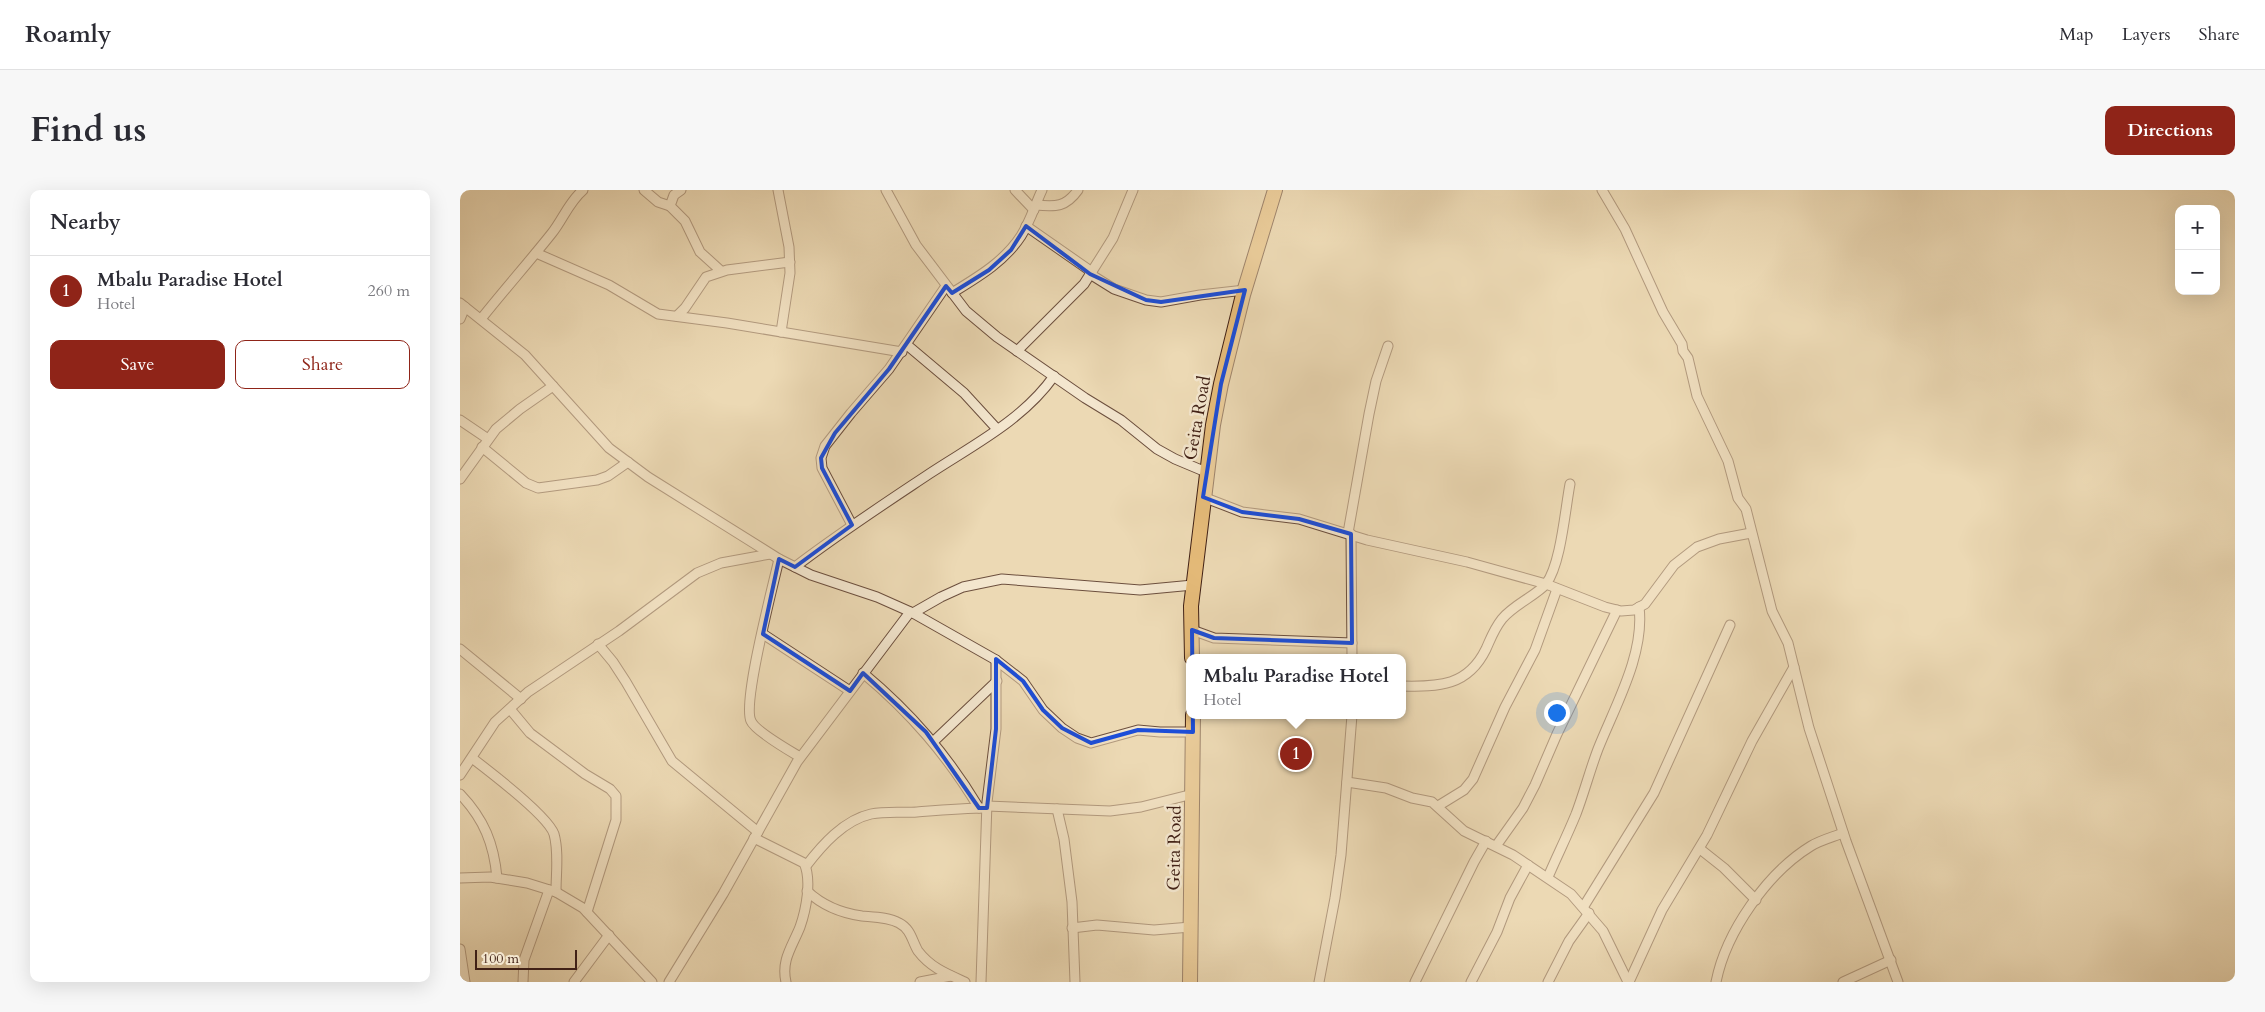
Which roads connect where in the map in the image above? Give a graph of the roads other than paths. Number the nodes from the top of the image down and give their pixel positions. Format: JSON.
{"nodes":[{"id":1,"x":583,"y":190,"type":"edge"},
{"id":2,"x":644,"y":190,"type":"edge"},
{"id":3,"x":682,"y":190,"type":"edge"},
{"id":4,"x":778,"y":190,"type":"edge"},
{"id":5,"x":886,"y":190,"type":"edge"},
{"id":6,"x":1015,"y":190,"type":"edge"},
{"id":7,"x":1042,"y":190,"type":"edge"},
{"id":8,"x":1078,"y":190,"type":"edge"},
{"id":9,"x":1133,"y":190,"type":"edge"},
{"id":10,"x":1275,"y":190,"type":"edge"},
{"id":11,"x":1602,"y":190,"type":"edge"},
{"id":12,"x":670,"y":206,"type":"junction"},
{"id":13,"x":1035,"y":208,"type":"junction"},
{"id":14,"x":1026,"y":226,"type":"junction"},
{"id":15,"x":536,"y":253,"type":"junction"},
{"id":16,"x":790,"y":262,"type":"junction"},
{"id":17,"x":721,"y":271,"type":"junction"},
{"id":18,"x":1091,"y":273,"type":"junction"},
{"id":19,"x":949,"y":290,"type":"junction"},
{"id":20,"x":1245,"y":290,"type":"junction"},
{"id":21,"x":463,"y":305,"type":"edge"},
{"id":22,"x":677,"y":316,"type":"junction"},
{"id":23,"x":460,"y":319,"type":"edge"},
{"id":24,"x":481,"y":319,"type":"junction"},
{"id":25,"x":781,"y":332,"type":"junction"},
{"id":26,"x":1388,"y":346,"type":"dead end"},
{"id":27,"x":904,"y":348,"type":"junction"},
{"id":28,"x":1017,"y":351,"type":"junction"},
{"id":29,"x":1054,"y":376,"type":"junction"},
{"id":30,"x":553,"y":386,"type":"junction"},
{"id":31,"x":460,"y":420,"type":"edge"},
{"id":32,"x":997,"y":429,"type":"junction"},
{"id":33,"x":488,"y":439,"type":"junction"},
{"id":34,"x":482,"y":447,"type":"junction"},
{"id":35,"x":628,"y":462,"type":"junction"},
{"id":36,"x":1206,"y":472,"type":"junction"},
{"id":37,"x":460,"y":479,"type":"edge"},
{"id":38,"x":1570,"y":484,"type":"dead end"},
{"id":39,"x":1203,"y":497,"type":"junction"},
{"id":40,"x":852,"y":525,"type":"junction"},
{"id":41,"x":1751,"y":533,"type":"junction"},
{"id":42,"x":1350,"y":534,"type":"junction"},
{"id":43,"x":770,"y":554,"type":"junction"},
{"id":44,"x":779,"y":559,"type":"junction"},
{"id":45,"x":795,"y":567,"type":"junction"},
{"id":46,"x":1546,"y":584,"type":"junction"},
{"id":47,"x":1193,"y":585,"type":"junction"},
{"id":48,"x":1557,"y":589,"type":"junction"},
{"id":49,"x":1639,"y":607,"type":"junction"},
{"id":50,"x":1618,"y":610,"type":"junction"},
{"id":51,"x":911,"y":613,"type":"junction"},
{"id":52,"x":1730,"y":625,"type":"dead end"},
{"id":53,"x":1192,"y":630,"type":"junction"},
{"id":54,"x":763,"y":634,"type":"junction"},
{"id":55,"x":1352,"y":643,"type":"junction"},
{"id":56,"x":598,"y":644,"type":"junction"},
{"id":57,"x":460,"y":649,"type":"edge"},
{"id":58,"x":1192,"y":654,"type":"edge"},
{"id":59,"x":1352,"y":654,"type":"edge"},
{"id":60,"x":996,"y":660,"type":"junction"},
{"id":61,"x":1794,"y":667,"type":"junction"},
{"id":62,"x":863,"y":673,"type":"junction"},
{"id":63,"x":997,"y":681,"type":"junction"},
{"id":64,"x":1406,"y":686,"type":"edge"},
{"id":65,"x":850,"y":691,"type":"junction"},
{"id":66,"x":521,"y":698,"type":"junction"},
{"id":67,"x":510,"y":708,"type":"junction"},
{"id":68,"x":1193,"y":719,"type":"edge"},
{"id":69,"x":1352,"y":719,"type":"edge"},
{"id":70,"x":1193,"y":732,"type":"junction"},
{"id":71,"x":934,"y":742,"type":"junction"},
{"id":72,"x":800,"y":757,"type":"junction"},
{"id":73,"x":472,"y":758,"type":"junction"},
{"id":74,"x":460,"y":775,"type":"edge"},
{"id":75,"x":1347,"y":782,"type":"junction"},
{"id":76,"x":460,"y":794,"type":"edge"},
{"id":77,"x":1193,"y":794,"type":"junction"},
{"id":78,"x":1438,"y":806,"type":"junction"},
{"id":79,"x":984,"y":808,"type":"junction"},
{"id":80,"x":1057,"y":809,"type":"junction"},
{"id":81,"x":1843,"y":833,"type":"junction"},
{"id":82,"x":756,"y":835,"type":"junction"},
{"id":83,"x":1486,"y":841,"type":"junction"},
{"id":84,"x":1496,"y":846,"type":"junction"},
{"id":85,"x":1700,"y":849,"type":"junction"},
{"id":86,"x":1528,"y":865,"type":"junction"},
{"id":87,"x":806,"y":866,"type":"junction"},
{"id":88,"x":1548,"y":877,"type":"junction"},
{"id":89,"x":460,"y":878,"type":"edge"},
{"id":90,"x":497,"y":878,"type":"junction"},
{"id":91,"x":552,"y":891,"type":"junction"},
{"id":92,"x":806,"y":892,"type":"junction"},
{"id":93,"x":1756,"y":900,"type":"junction"},
{"id":94,"x":1587,"y":910,"type":"junction"},
{"id":95,"x":587,"y":912,"type":"junction"},
{"id":96,"x":1191,"y":927,"type":"junction"},
{"id":97,"x":1072,"y":928,"type":"junction"},
{"id":98,"x":609,"y":936,"type":"junction"},
{"id":99,"x":460,"y":949,"type":"edge"},
{"id":100,"x":1891,"y":960,"type":"junction"},
{"id":101,"x":951,"y":976,"type":"junction"},
{"id":102,"x":465,"y":982,"type":"edge"},
{"id":103,"x":523,"y":982,"type":"edge"},
{"id":104,"x":574,"y":982,"type":"edge"},
{"id":105,"x":652,"y":982,"type":"edge"},
{"id":106,"x":668,"y":982,"type":"edge"},
{"id":107,"x":786,"y":982,"type":"edge"},
{"id":108,"x":920,"y":982,"type":"edge"},
{"id":109,"x":965,"y":982,"type":"edge"},
{"id":110,"x":981,"y":982,"type":"edge"},
{"id":111,"x":1075,"y":982,"type":"edge"},
{"id":112,"x":1190,"y":982,"type":"edge"},
{"id":113,"x":1319,"y":982,"type":"edge"},
{"id":114,"x":1415,"y":982,"type":"edge"},
{"id":115,"x":1471,"y":982,"type":"edge"},
{"id":116,"x":1548,"y":982,"type":"edge"},
{"id":117,"x":1629,"y":982,"type":"edge"},
{"id":118,"x":1716,"y":982,"type":"edge"},
{"id":119,"x":1843,"y":982,"type":"edge"},
{"id":120,"x":1898,"y":982,"type":"edge"}],
"edges":[{"from":1,"to":15,"type":"street"},
{"from":2,"to":12,"type":"street"},
{"from":3,"to":12,"type":"street"},
{"from":4,"to":16,"type":"street"},
{"from":5,"to":19,"type":"street"},
{"from":6,"to":13,"type":"street"},
{"from":7,"to":13,"type":"street"},
{"from":8,"to":13,"type":"street"},
{"from":9,"to":18,"type":"street"},
{"from":10,"to":20,"type":"highway","name":"Geita Road"},
{"from":11,"to":41,"type":"street"},
{"from":12,"to":17,"type":"street"},
{"from":13,"to":14,"type":"street"},
{"from":14,"to":18,"type":"street"},
{"from":14,"to":19,"type":"street"},
{"from":15,"to":22,"type":"street"},
{"from":15,"to":24,"type":"street"},
{"from":16,"to":17,"type":"street"},
{"from":16,"to":25,"type":"street"},
{"from":17,"to":22,"type":"street"},
{"from":18,"to":20,"type":"street"},
{"from":18,"to":28,"type":"street"},
{"from":19,"to":27,"type":"street"},
{"from":19,"to":28,"type":"street"},
{"from":20,"to":36,"type":"highway","name":"Geita Road"},
{"from":21,"to":23,"type":"street"},
{"from":21,"to":24,"type":"street"},
{"from":22,"to":25,"type":"street"},
{"from":24,"to":30,"type":"street"},
{"from":25,"to":27,"type":"street"},
{"from":26,"to":42,"type":"street"},
{"from":27,"to":32,"type":"street"},
{"from":27,"to":40,"type":"street"},
{"from":28,"to":29,"type":"street"},
{"from":29,"to":32,"type":"street"},
{"from":29,"to":36,"type":"street"},
{"from":30,"to":33,"type":"street"},
{"from":30,"to":35,"type":"street"},
{"from":31,"to":33,"type":"street"},
{"from":32,"to":40,"type":"street"},
{"from":33,"to":34,"type":"street"},
{"from":34,"to":35,"type":"street"},
{"from":34,"to":37,"type":"street"},
{"from":35,"to":43,"type":"street"},
{"from":36,"to":39,"type":"highway","name":"Geita Road"},
{"from":38,"to":46,"type":"street"},
{"from":39,"to":42,"type":"street"},
{"from":39,"to":47,"type":"highway","name":"Geita Road"},
{"from":40,"to":45,"type":"street"},
{"from":41,"to":49,"type":"street"},
{"from":41,"to":61,"type":"street"},
{"from":42,"to":46,"type":"street"},
{"from":42,"to":55,"type":"street"},
{"from":43,"to":44,"type":"street"},
{"from":43,"to":56,"type":"street"},
{"from":44,"to":45,"type":"street"},
{"from":44,"to":54,"type":"street"},
{"from":45,"to":51,"type":"street"},
{"from":46,"to":48,"type":"street"},
{"from":46,"to":64,"type":"street"},
{"from":47,"to":51,"type":"street"},
{"from":47,"to":53,"type":"highway","name":"Geita Road"},
{"from":48,"to":50,"type":"street"},
{"from":48,"to":78,"type":"street"},
{"from":49,"to":50,"type":"street"},
{"from":49,"to":88,"type":"street"},
{"from":50,"to":84,"type":"street"},
{"from":51,"to":60,"type":"street"},
{"from":51,"to":62,"type":"street"},
{"from":52,"to":94,"type":"street"},
{"from":53,"to":55,"type":"street"},
{"from":53,"to":58,"type":"highway","name":"Geita Road"},
{"from":54,"to":65,"type":"street"},
{"from":54,"to":72,"type":"street"},
{"from":55,"to":59,"type":"street"},
{"from":56,"to":66,"type":"street"},
{"from":56,"to":82,"type":"street"},
{"from":57,"to":66,"type":"street"},
{"from":60,"to":63,"type":"street"},
{"from":60,"to":70,"type":"street"},
{"from":61,"to":81,"type":"street"},
{"from":61,"to":85,"type":"street"},
{"from":62,"to":65,"type":"street"},
{"from":62,"to":71,"type":"street"},
{"from":63,"to":71,"type":"street"},
{"from":63,"to":79,"type":"street"},
{"from":65,"to":72,"type":"street"},
{"from":66,"to":67,"type":"street"},
{"from":67,"to":73,"type":"street"},
{"from":67,"to":95,"type":"street"},
{"from":68,"to":70,"type":"highway","name":"Geita Road"},
{"from":69,"to":75,"type":"street"},
{"from":70,"to":77,"type":"highway","name":"Geita Road"},
{"from":71,"to":79,"type":"street"},
{"from":72,"to":82,"type":"street"},
{"from":73,"to":74,"type":"street"},
{"from":73,"to":91,"type":"street"},
{"from":75,"to":78,"type":"street"},
{"from":75,"to":113,"type":"street"},
{"from":76,"to":90,"type":"street"},
{"from":77,"to":80,"type":"street"},
{"from":77,"to":96,"type":"highway","name":"Geita Road"},
{"from":78,"to":83,"type":"street"},
{"from":79,"to":80,"type":"street"},
{"from":79,"to":87,"type":"street"},
{"from":79,"to":110,"type":"street"},
{"from":80,"to":97,"type":"street"},
{"from":81,"to":93,"type":"street"},
{"from":81,"to":100,"type":"street"},
{"from":82,"to":87,"type":"street"},
{"from":82,"to":106,"type":"street"},
{"from":83,"to":84,"type":"street"},
{"from":83,"to":114,"type":"street"},
{"from":84,"to":86,"type":"street"},
{"from":85,"to":93,"type":"street"},
{"from":85,"to":117,"type":"street"},
{"from":86,"to":88,"type":"street"},
{"from":86,"to":115,"type":"street"},
{"from":87,"to":92,"type":"street"},
{"from":88,"to":94,"type":"street"},
{"from":89,"to":90,"type":"street"},
{"from":90,"to":91,"type":"street"},
{"from":91,"to":95,"type":"street"},
{"from":91,"to":103,"type":"street"},
{"from":92,"to":101,"type":"street"},
{"from":92,"to":107,"type":"street"},
{"from":93,"to":118,"type":"street"},
{"from":94,"to":116,"type":"street"},
{"from":94,"to":117,"type":"street"},
{"from":95,"to":98,"type":"street"},
{"from":96,"to":97,"type":"street"},
{"from":96,"to":112,"type":"highway","name":"Geita Road"},
{"from":97,"to":111,"type":"street"},
{"from":98,"to":104,"type":"street"},
{"from":98,"to":105,"type":"street"},
{"from":99,"to":102,"type":"street"},
{"from":100,"to":119,"type":"street"},
{"from":100,"to":120,"type":"street"},
{"from":101,"to":108,"type":"street"},
{"from":101,"to":109,"type":"street"}]}
